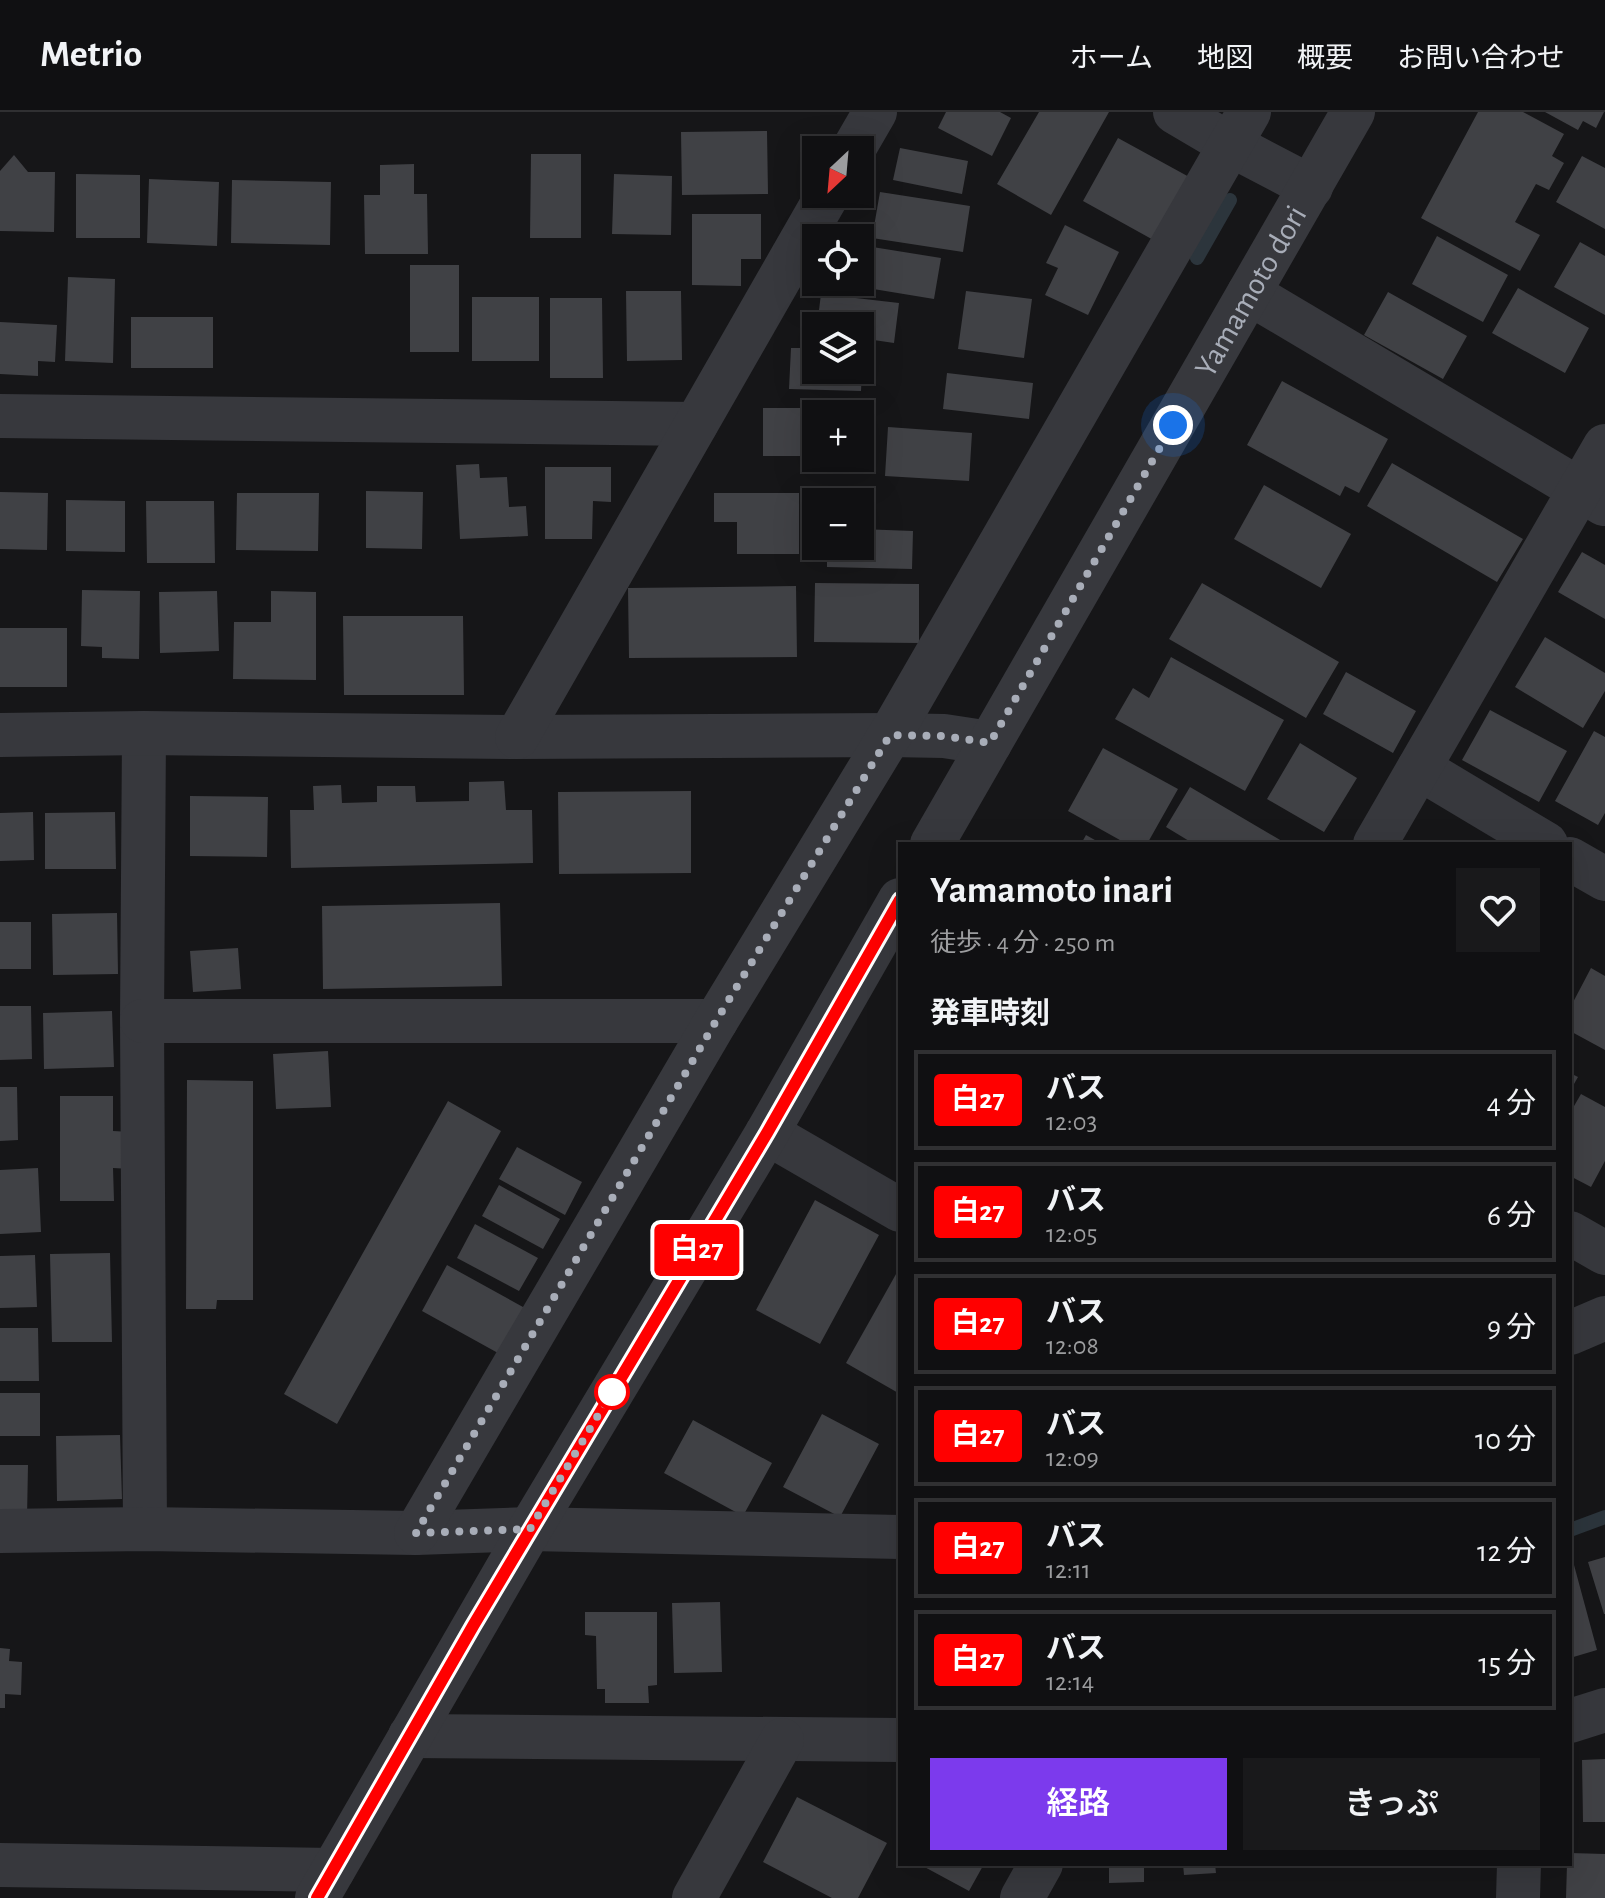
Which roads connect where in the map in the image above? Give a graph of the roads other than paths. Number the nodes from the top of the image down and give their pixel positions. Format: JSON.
{"nodes":[{"id":1,"x":875,"y":112,"type":"edge"},
{"id":2,"x":1175,"y":112,"type":"edge"},
{"id":3,"x":1353,"y":112,"type":"edge"},
{"id":4,"x":1240,"y":128,"type":"edge"},
{"id":5,"x":861,"y":136,"type":"edge"},
{"id":6,"x":1311,"y":187,"type":"junction"},
{"id":7,"x":820,"y":208,"type":"edge"},
{"id":8,"x":1249,"y":293,"type":"junction"},
{"id":9,"x":0,"y":416,"type":"edge"},
{"id":10,"x":696,"y":424,"type":"junction"},
{"id":11,"x":1605,"y":446,"type":"edge"},
{"id":12,"x":1592,"y":497,"type":"edge"},
{"id":13,"x":144,"y":733,"type":"junction"},
{"id":14,"x":0,"y":735,"type":"edge"},
{"id":15,"x":896,"y":735,"type":"junction"},
{"id":16,"x":517,"y":737,"type":"junction"},
{"id":17,"x":990,"y":743,"type":"junction"},
{"id":18,"x":1419,"y":768,"type":"junction"},
{"id":19,"x":933,"y":842,"type":"edge"},
{"id":20,"x":1376,"y":842,"type":"edge"},
{"id":21,"x":1543,"y":842,"type":"edge"},
{"id":22,"x":1572,"y":860,"type":"edge"},
{"id":23,"x":1605,"y":879,"type":"edge"},
{"id":24,"x":898,"y":904,"type":"edge"},
{"id":25,"x":142,"y":1021,"type":"junction"},
{"id":26,"x":716,"y":1021,"type":"junction"},
{"id":27,"x":767,"y":1133,"type":"junction"},
{"id":28,"x":898,"y":1209,"type":"edge"},
{"id":29,"x":1572,"y":1234,"type":"edge"},
{"id":30,"x":1605,"y":1253,"type":"edge"},
{"id":31,"x":1605,"y":1318,"type":"edge"},
{"id":32,"x":1572,"y":1332,"type":"edge"},
{"id":33,"x":145,"y":1529,"type":"junction"},
{"id":34,"x":512,"y":1530,"type":"junction"},
{"id":35,"x":0,"y":1531,"type":"edge"},
{"id":36,"x":428,"y":1532,"type":"junction"},
{"id":37,"x":898,"y":1537,"type":"edge"},
{"id":38,"x":1605,"y":1710,"type":"edge"},
{"id":39,"x":1572,"y":1720,"type":"edge"},
{"id":40,"x":410,"y":1736,"type":"junction"},
{"id":41,"x":782,"y":1740,"type":"junction"},
{"id":42,"x":898,"y":1740,"type":"edge"},
{"id":43,"x":0,"y":1865,"type":"edge"},
{"id":44,"x":1040,"y":1866,"type":"edge"},
{"id":45,"x":1519,"y":1866,"type":"edge"},
{"id":46,"x":314,"y":1879,"type":"edge"},
{"id":47,"x":180,"y":1883,"type":"edge"},
{"id":48,"x":694,"y":1898,"type":"edge"},
{"id":49,"x":1022,"y":1898,"type":"edge"},
{"id":50,"x":1518,"y":1898,"type":"edge"}],
"edges":[{"from":1,"to":5,"type":"street"},
{"from":2,"to":4,"type":"street"},
{"from":3,"to":6,"type":"street","name":"Yamamoto dori"},
{"from":4,"to":6,"type":"street"},
{"from":4,"to":15,"type":"street"},
{"from":6,"to":8,"type":"street","name":"Yamamoto dori"},
{"from":7,"to":10,"type":"street"},
{"from":8,"to":12,"type":"street"},
{"from":8,"to":17,"type":"street","name":"Yamamoto dori"},
{"from":9,"to":10,"type":"street"},
{"from":10,"to":16,"type":"street"},
{"from":11,"to":12,"type":"street"},
{"from":12,"to":18,"type":"street"},
{"from":13,"to":14,"type":"street"},
{"from":13,"to":16,"type":"street"},
{"from":13,"to":25,"type":"street"},
{"from":15,"to":16,"type":"street"},
{"from":15,"to":17,"type":"street"},
{"from":15,"to":26,"type":"street"},
{"from":17,"to":19,"type":"street","name":"Yamamoto dori"},
{"from":18,"to":20,"type":"street"},
{"from":18,"to":21,"type":"street"},
{"from":22,"to":23,"type":"street"},
{"from":24,"to":27,"type":"street"},
{"from":25,"to":26,"type":"street"},
{"from":25,"to":33,"type":"street"},
{"from":26,"to":36,"type":"street"},
{"from":27,"to":28,"type":"street"},
{"from":27,"to":34,"type":"street"},
{"from":29,"to":30,"type":"street"},
{"from":31,"to":32,"type":"street"},
{"from":33,"to":35,"type":"street"},
{"from":33,"to":36,"type":"street"},
{"from":34,"to":36,"type":"street"},
{"from":34,"to":37,"type":"street"},
{"from":34,"to":40,"type":"street"},
{"from":38,"to":39,"type":"street"},
{"from":40,"to":41,"type":"street"},
{"from":40,"to":46,"type":"street"},
{"from":41,"to":42,"type":"street"},
{"from":41,"to":48,"type":"street"},
{"from":43,"to":47,"type":"street"},
{"from":44,"to":49,"type":"street"},
{"from":45,"to":50,"type":"street"},
{"from":46,"to":47,"type":"street"}]}
